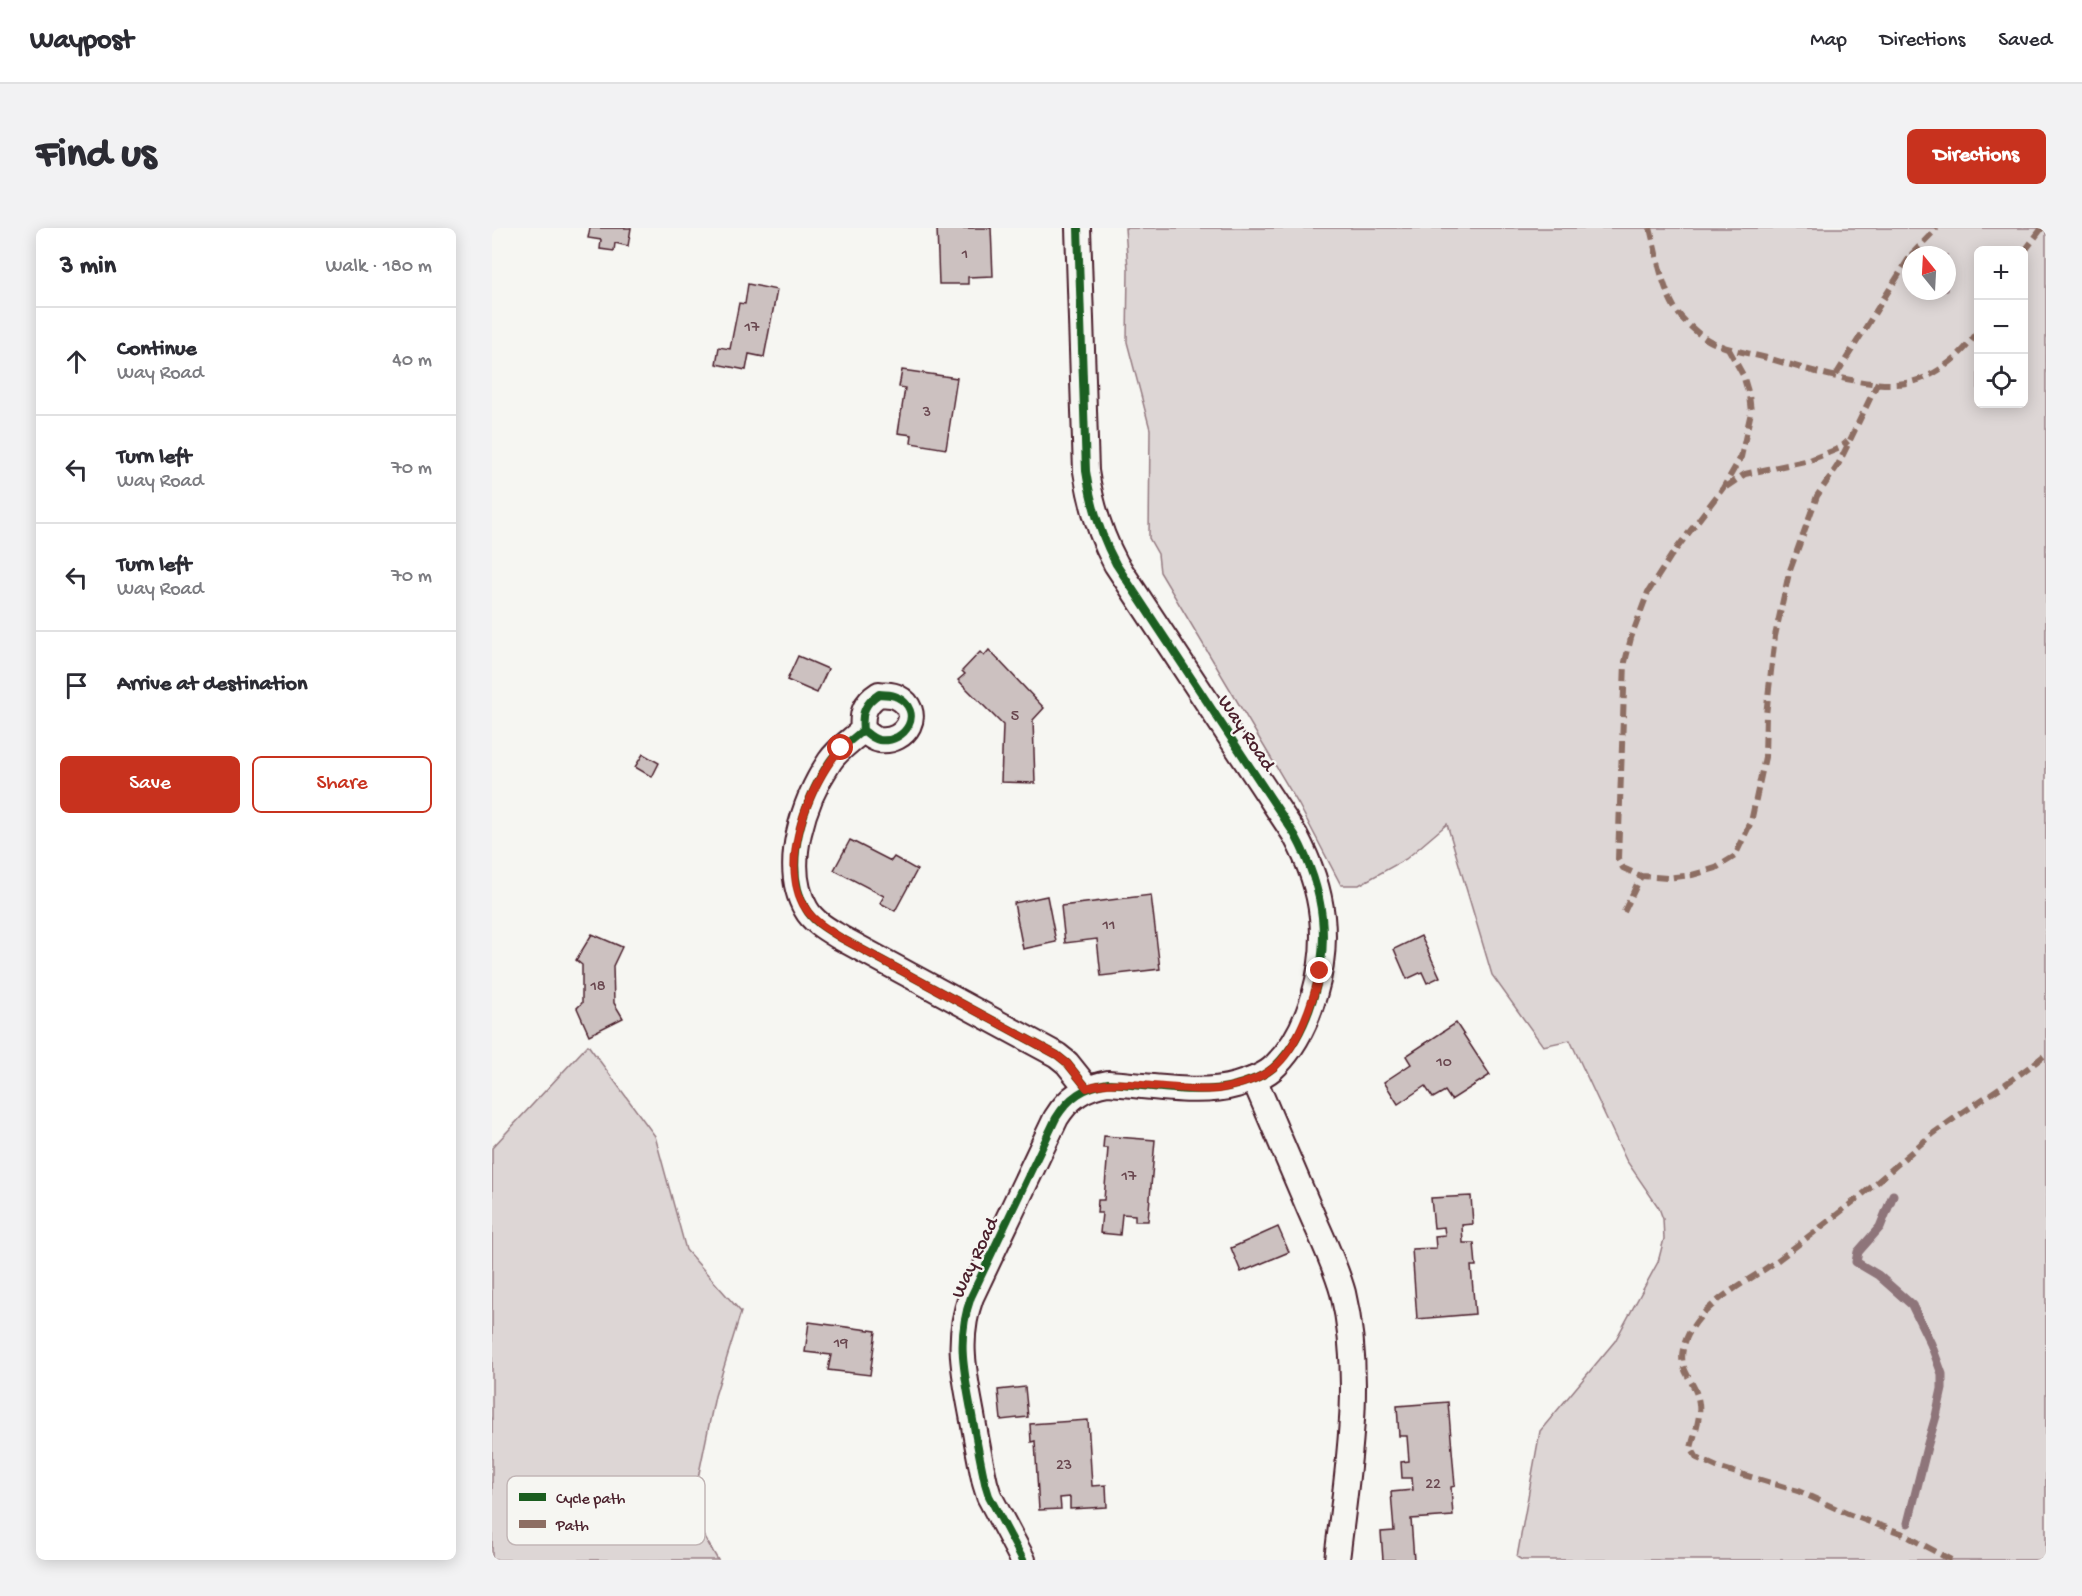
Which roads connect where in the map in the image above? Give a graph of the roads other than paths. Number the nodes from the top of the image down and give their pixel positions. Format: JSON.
{"nodes":[{"id":1,"x":1078,"y":228,"type":"edge"},
{"id":2,"x":863,"y":730,"type":"dead end"},
{"id":3,"x":1254,"y":1079,"type":"junction"},
{"id":4,"x":1087,"y":1088,"type":"junction"},
{"id":5,"x":1023,"y":1560,"type":"edge"},
{"id":6,"x":1337,"y":1560,"type":"edge"}],
"edges":[{"from":1,"to":3,"type":"street","name":"Way Road"},
{"from":2,"to":4,"type":"street"},
{"from":3,"to":4,"type":"street","name":"Way Road"},
{"from":3,"to":6,"type":"street"},
{"from":4,"to":5,"type":"street","name":"Way Road"}]}
